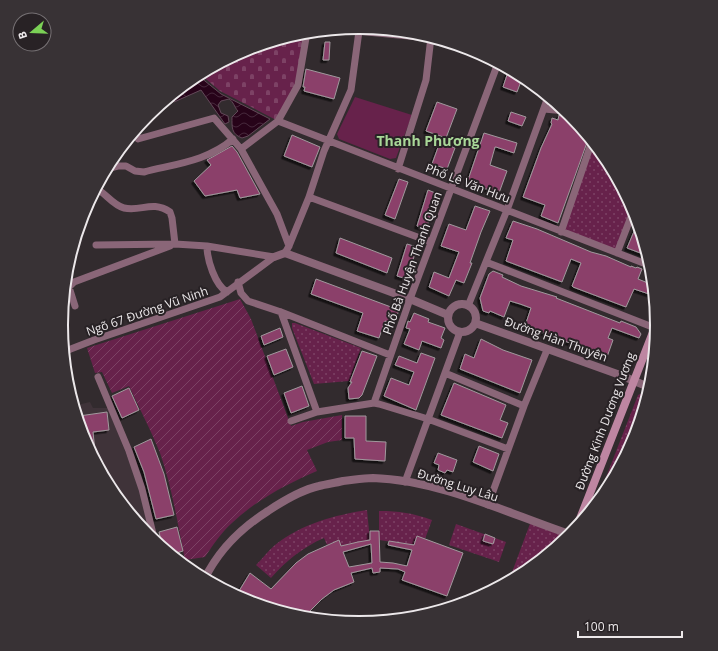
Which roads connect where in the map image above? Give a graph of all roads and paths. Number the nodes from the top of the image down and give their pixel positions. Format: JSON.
{"nodes":[{"id":1,"x":359,"y":34,"type":"edge"},
{"id":2,"x":307,"y":39,"type":"edge"},
{"id":3,"x":431,"y":43,"type":"edge"},
{"id":4,"x":496,"y":68,"type":"edge"},
{"id":5,"x":546,"y":102,"type":"edge"},
{"id":6,"x":544,"y":109,"type":"junction"},
{"id":7,"x":555,"y":110,"type":"edge"},
{"id":8,"x":278,"y":121,"type":"junction"},
{"id":9,"x":137,"y":136,"type":"edge"},
{"id":10,"x":233,"y":139,"type":"junction"},
{"id":11,"x":328,"y":141,"type":"junction"},
{"id":12,"x":590,"y":148,"type":"edge"},
{"id":13,"x":241,"y":149,"type":"junction"},
{"id":14,"x":115,"y":167,"type":"edge"},
{"id":15,"x":398,"y":169,"type":"junction"},
{"id":16,"x":451,"y":188,"type":"junction"},
{"id":17,"x":101,"y":191,"type":"edge"},
{"id":18,"x":309,"y":197,"type":"junction"},
{"id":19,"x":507,"y":210,"type":"junction"},
{"id":20,"x":630,"y":219,"type":"edge"},
{"id":21,"x":561,"y":232,"type":"junction"},
{"id":22,"x":431,"y":242,"type":"junction"},
{"id":23,"x":175,"y":244,"type":"junction"},
{"id":24,"x":96,"y":245,"type":"dead end"},
{"id":25,"x":207,"y":246,"type":"junction"},
{"id":26,"x":287,"y":250,"type":"junction"},
{"id":27,"x":617,"y":253,"type":"junction"},
{"id":28,"x":274,"y":257,"type":"junction"},
{"id":29,"x":486,"y":262,"type":"junction"},
{"id":30,"x":644,"y":263,"type":"edge"},
{"id":31,"x":238,"y":282,"type":"junction"},
{"id":32,"x":70,"y":286,"type":"edge"},
{"id":33,"x":70,"y":289,"type":"edge"},
{"id":34,"x":227,"y":292,"type":"junction"},
{"id":35,"x":410,"y":299,"type":"junction"},
{"id":36,"x":75,"y":306,"type":"dead end"},
{"id":37,"x":468,"y":306,"type":"junction"},
{"id":38,"x":281,"y":312,"type":"junction"},
{"id":39,"x":448,"y":315,"type":"junction"},
{"id":40,"x":475,"y":323,"type":"junction"},
{"id":41,"x":650,"y":323,"type":"edge"},
{"id":42,"x":460,"y":332,"type":"junction"},
{"id":43,"x":650,"y":340,"type":"edge"},
{"id":44,"x":69,"y":350,"type":"edge"},
{"id":45,"x":548,"y":350,"type":"junction"},
{"id":46,"x":390,"y":355,"type":"junction"},
{"id":47,"x":444,"y":373,"type":"junction"},
{"id":48,"x":98,"y":377,"type":"dead end"},
{"id":49,"x":634,"y":381,"type":"junction"},
{"id":50,"x":644,"y":385,"type":"edge"},
{"id":51,"x":374,"y":403,"type":"junction"},
{"id":52,"x":524,"y":406,"type":"junction"},
{"id":53,"x":317,"y":412,"type":"junction"},
{"id":54,"x":428,"y":419,"type":"junction"},
{"id":55,"x":291,"y":420,"type":"dead end"},
{"id":56,"x":508,"y":449,"type":"junction"},
{"id":57,"x":405,"y":482,"type":"junction"},
{"id":58,"x":488,"y":505,"type":"junction"},
{"id":59,"x":583,"y":512,"type":"edge"},
{"id":60,"x":152,"y":531,"type":"edge"},
{"id":61,"x":565,"y":532,"type":"edge"},
{"id":62,"x":207,"y":574,"type":"edge"}],
"edges":[{"from":1,"to":11,"type":"street"},
{"from":2,"to":8,"type":"street"},
{"from":3,"to":15,"type":"street"},
{"from":4,"to":16,"type":"street","name":"Phố Bà Huyện Thanh Quan"},
{"from":5,"to":6,"type":"street"},
{"from":6,"to":7,"type":"street"},
{"from":6,"to":19,"type":"street"},
{"from":8,"to":11,"type":"street","name":"Phố Lê Văn Hưu"},
{"from":8,"to":13,"type":"street"},
{"from":9,"to":10,"type":"street"},
{"from":10,"to":13,"type":"street"},
{"from":10,"to":14,"type":"street"},
{"from":11,"to":15,"type":"street","name":"Phố Lê Văn Hưu"},
{"from":11,"to":18,"type":"street"},
{"from":12,"to":21,"type":"street"},
{"from":13,"to":26,"type":"street"},
{"from":15,"to":16,"type":"street","name":"Phố Lê Văn Hưu"},
{"from":16,"to":19,"type":"street","name":"Phố Lê Văn Hưu"},
{"from":16,"to":22,"type":"street","name":"Phố Bà Huyện Thanh Quan"},
{"from":17,"to":23,"type":"street"},
{"from":18,"to":22,"type":"street"},
{"from":18,"to":26,"type":"street"},
{"from":19,"to":21,"type":"street","name":"Phố Lê Văn Hưu"},
{"from":19,"to":29,"type":"street"},
{"from":20,"to":27,"type":"street"},
{"from":21,"to":27,"type":"street","name":"Phố Lê Văn Hưu"},
{"from":22,"to":35,"type":"street","name":"Phố Bà Huyện Thanh Quan"},
{"from":23,"to":24,"type":"street"},
{"from":23,"to":25,"type":"street"},
{"from":23,"to":32,"type":"street"},
{"from":25,"to":28,"type":"street"},
{"from":25,"to":34,"type":"street"},
{"from":26,"to":28,"type":"street"},
{"from":26,"to":35,"type":"street"},
{"from":27,"to":30,"type":"street","name":"Phố Lê Văn Hưu"},
{"from":28,"to":31,"type":"street","name":"Ngõ 67 Đường Vũ Ninh"},
{"from":29,"to":37,"type":"street"},
{"from":29,"to":41,"type":"street"},
{"from":31,"to":34,"type":"street","name":"Ngõ 67 Đường Vũ Ninh"},
{"from":31,"to":38,"type":"street"},
{"from":33,"to":36,"type":"street"},
{"from":34,"to":44,"type":"street","name":"Ngõ 67 Đường Vũ Ninh"},
{"from":35,"to":39,"type":"street"},
{"from":35,"to":46,"type":"street","name":"Phố Bà Huyện Thanh Quan"},
{"from":37,"to":39,"type":"street"},
{"from":37,"to":40,"type":"street"},
{"from":38,"to":46,"type":"street"},
{"from":38,"to":53,"type":"street"},
{"from":39,"to":42,"type":"street"},
{"from":40,"to":42,"type":"street"},
{"from":40,"to":45,"type":"street","name":"Đường Hàn Thuyên"},
{"from":42,"to":47,"type":"street"},
{"from":43,"to":49,"type":"main road","name":"Đường Kinh Dương Vương"},
{"from":45,"to":49,"type":"street","name":"Đường Hàn Thuyên"},
{"from":45,"to":52,"type":"street"},
{"from":46,"to":51,"type":"street","name":"Phố Bà Huyện Thanh Quan"},
{"from":47,"to":52,"type":"street"},
{"from":47,"to":54,"type":"street"},
{"from":48,"to":60,"type":"street"},
{"from":49,"to":50,"type":"street","name":"Đường Hàn Thuyên"},
{"from":49,"to":59,"type":"main road","name":"Đường Kinh Dương Vương"},
{"from":51,"to":53,"type":"street"},
{"from":51,"to":54,"type":"street"},
{"from":52,"to":56,"type":"street"},
{"from":53,"to":55,"type":"street"},
{"from":54,"to":56,"type":"street"},
{"from":54,"to":57,"type":"street"},
{"from":56,"to":58,"type":"street"},
{"from":57,"to":58,"type":"street","name":"Đường Luy Lâu"},
{"from":57,"to":62,"type":"street","name":"Đường Luy Lâu"},
{"from":58,"to":61,"type":"street","name":"Đường Luy Lâu"}]}
